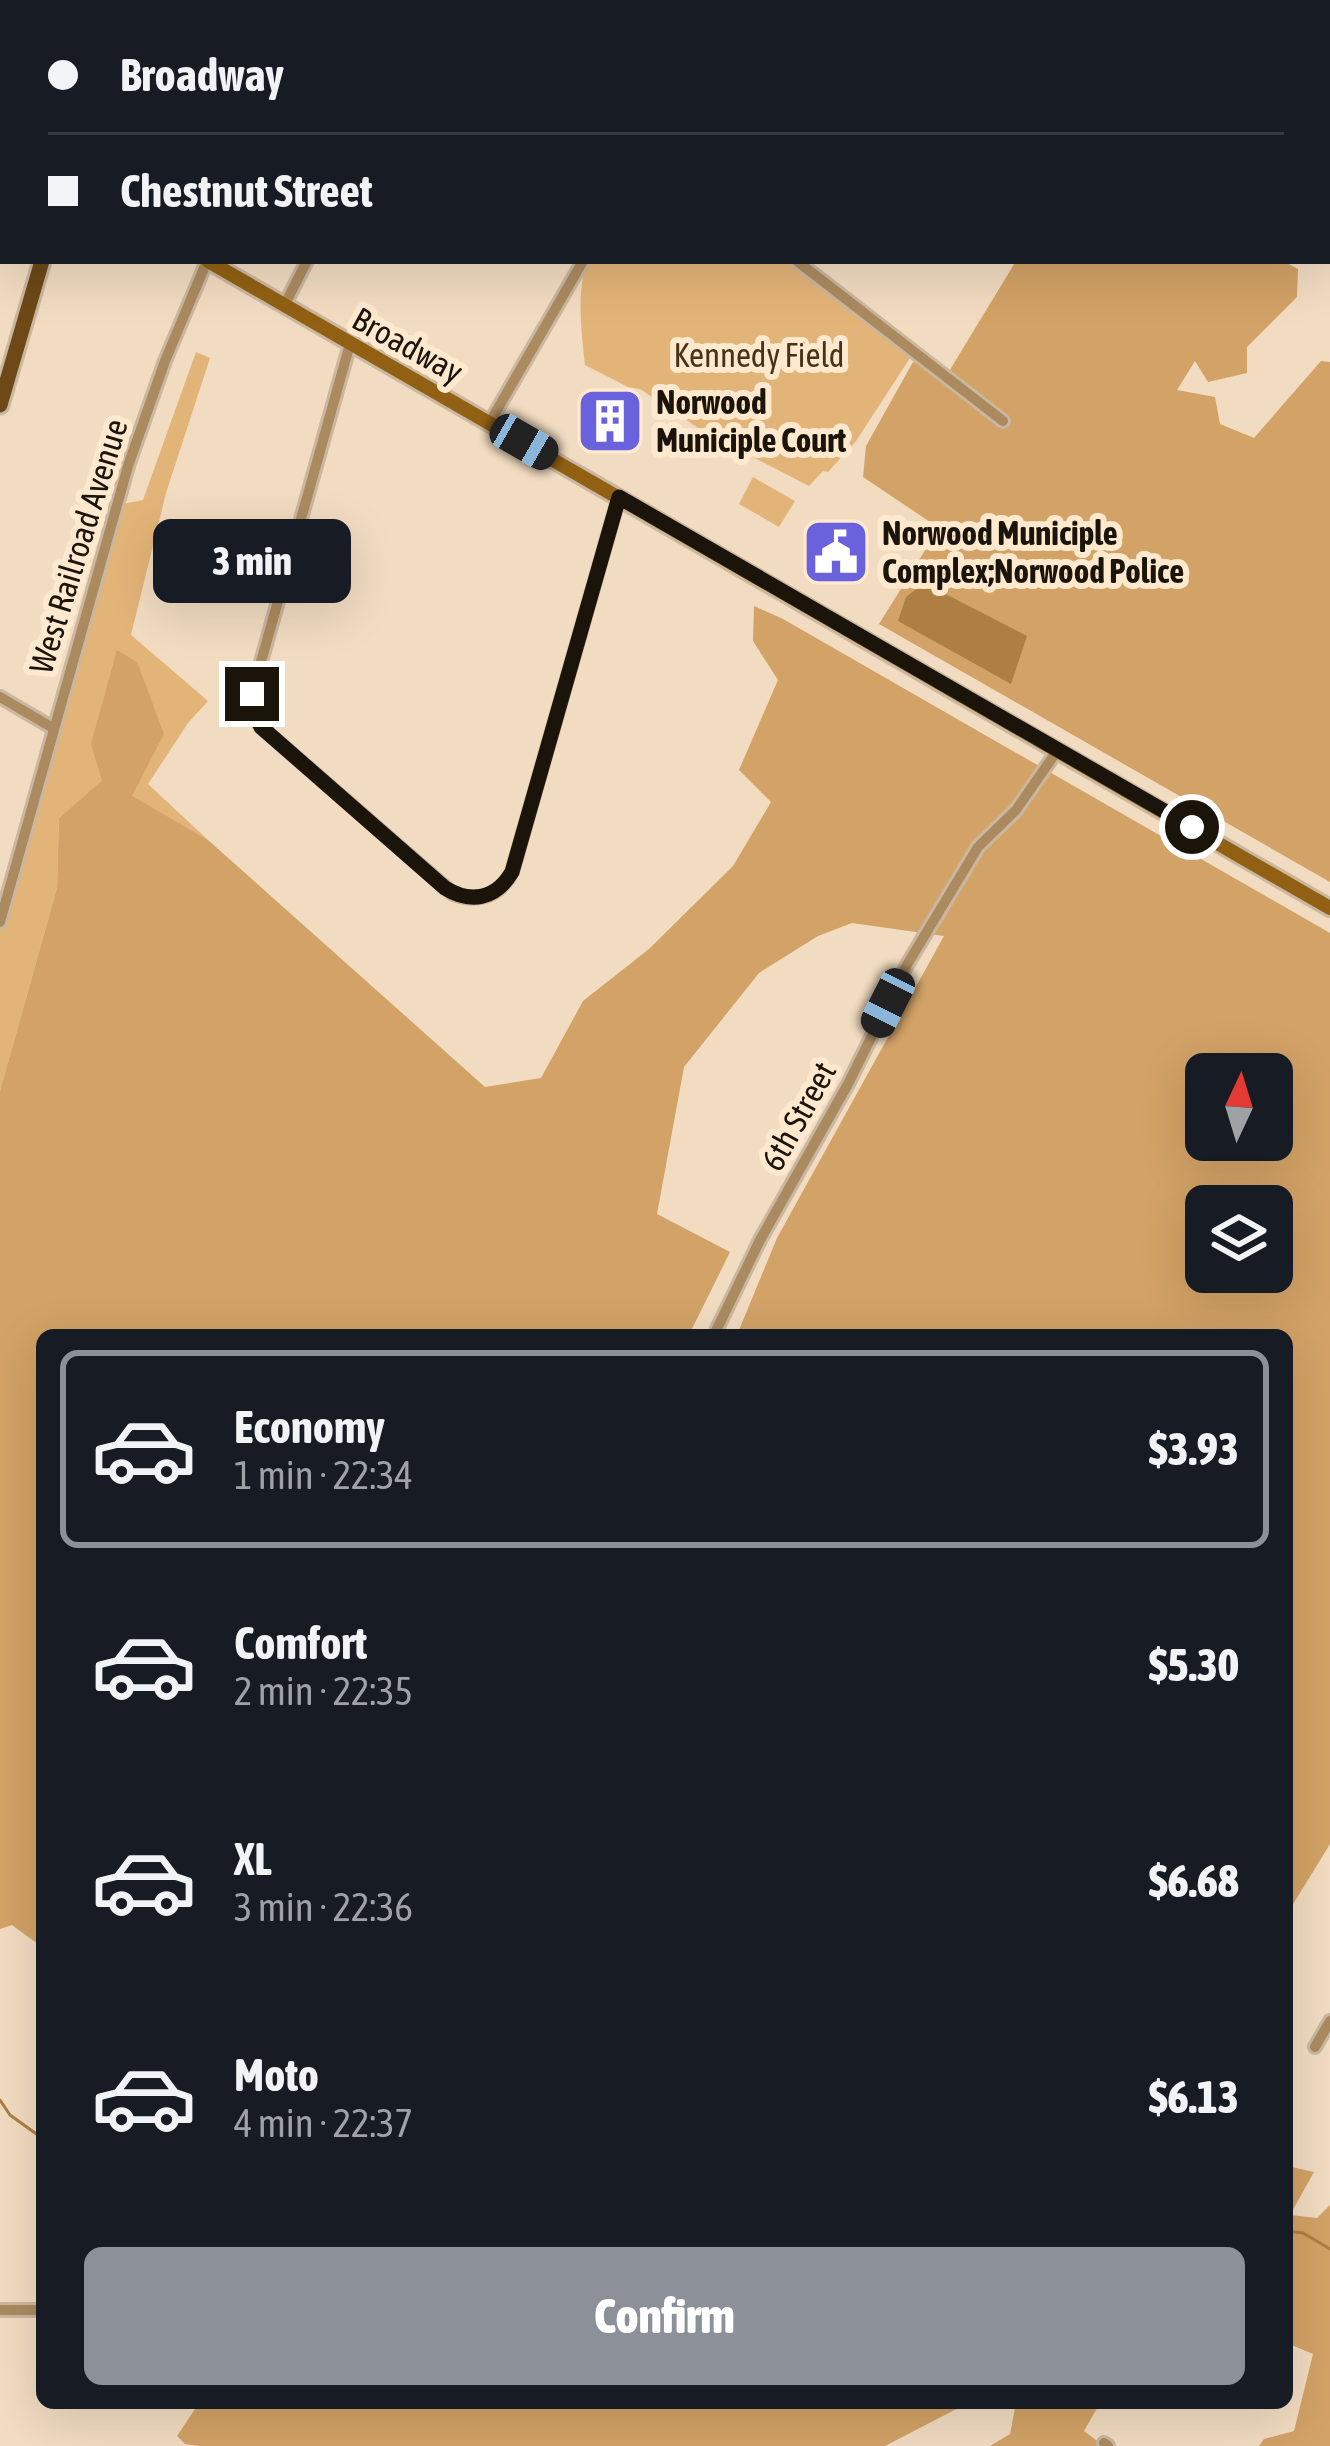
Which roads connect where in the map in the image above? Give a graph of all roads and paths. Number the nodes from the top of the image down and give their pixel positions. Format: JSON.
{"nodes":[{"id":1,"x":41,"y":264,"type":"edge"},
{"id":2,"x":207,"y":264,"type":"edge"},
{"id":3,"x":213,"y":264,"type":"edge"},
{"id":4,"x":305,"y":264,"type":"edge"},
{"id":5,"x":581,"y":264,"type":"edge"},
{"id":6,"x":801,"y":264,"type":"edge"},
{"id":7,"x":284,"y":306,"type":"junction"},
{"id":8,"x":350,"y":344,"type":"junction"},
{"id":9,"x":0,"y":405,"type":"edge"},
{"id":10,"x":1003,"y":421,"type":"dead end"},
{"id":11,"x":490,"y":422,"type":"junction"},
{"id":12,"x":619,"y":497,"type":"junction"},
{"id":13,"x":0,"y":698,"type":"edge"},
{"id":14,"x":52,"y":728,"type":"junction"},
{"id":15,"x":1058,"y":751,"type":"junction"},
{"id":16,"x":1330,"y":908,"type":"edge"},
{"id":17,"x":0,"y":922,"type":"edge"},
{"id":18,"x":717,"y":1329,"type":"edge"},
{"id":19,"x":1330,"y":2021,"type":"edge"},
{"id":20,"x":1316,"y":2047,"type":"dead end"},
{"id":21,"x":0,"y":2310,"type":"edge"},
{"id":22,"x":36,"y":2310,"type":"edge"}],
"edges":[{"from":1,"to":9,"type":"main road"},
{"from":2,"to":14,"type":"street","name":"West Railroad Avenue"},
{"from":3,"to":7,"type":"street","name":"Broadway"},
{"from":4,"to":7,"type":"street"},
{"from":5,"to":11,"type":"street"},
{"from":6,"to":10,"type":"street"},
{"from":7,"to":8,"type":"street","name":"Broadway"},
{"from":8,"to":11,"type":"street","name":"Broadway"},
{"from":8,"to":12,"type":"street"},
{"from":11,"to":12,"type":"street","name":"Broadway"},
{"from":12,"to":15,"type":"street","name":"Broadway"},
{"from":13,"to":14,"type":"street"},
{"from":14,"to":17,"type":"street","name":"West Railroad Avenue"},
{"from":15,"to":16,"type":"street","name":"Broadway"},
{"from":15,"to":18,"type":"street","name":"6th Street"},
{"from":19,"to":20,"type":"street"},
{"from":21,"to":22,"type":"street"}]}
